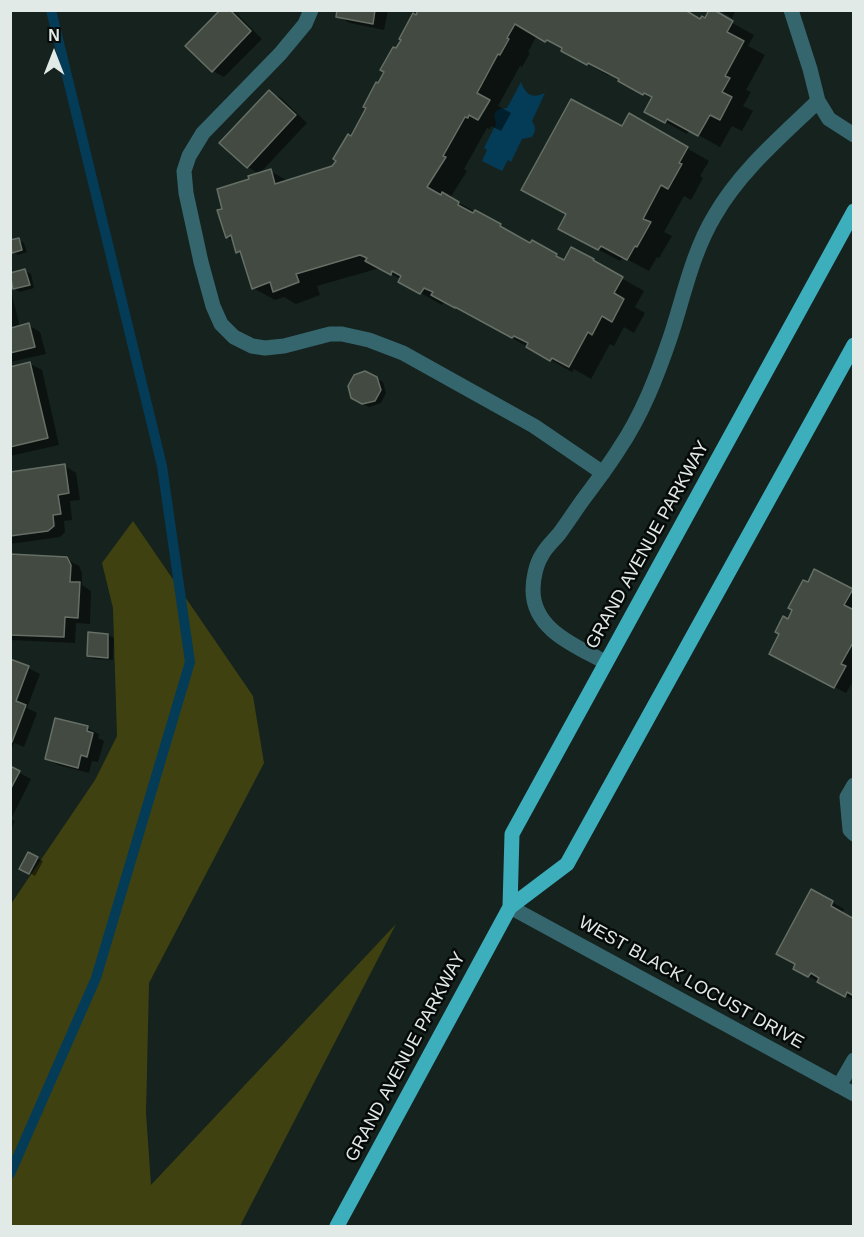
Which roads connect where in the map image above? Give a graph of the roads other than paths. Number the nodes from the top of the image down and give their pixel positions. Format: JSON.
{"nodes":[{"id":1,"x":311,"y":10,"type":"edge"},
{"id":2,"x":791,"y":10,"type":"edge"},
{"id":3,"x":818,"y":101,"type":"junction"},
{"id":4,"x":854,"y":135,"type":"edge"},
{"id":5,"x":854,"y":210,"type":"edge"},
{"id":6,"x":854,"y":345,"type":"edge"},
{"id":7,"x":603,"y":473,"type":"junction"},
{"id":8,"x":605,"y":662,"type":"junction"},
{"id":9,"x":854,"y":785,"type":"edge"},
{"id":10,"x":854,"y":834,"type":"edge"},
{"id":11,"x":510,"y":907,"type":"junction"},
{"id":12,"x":854,"y":1060,"type":"edge"},
{"id":13,"x":839,"y":1086,"type":"junction"},
{"id":14,"x":854,"y":1094,"type":"edge"},
{"id":15,"x":337,"y":1227,"type":"edge"}],
"edges":[{"from":1,"to":7,"type":"street"},
{"from":2,"to":3,"type":"street"},
{"from":3,"to":4,"type":"street"},
{"from":3,"to":7,"type":"street"},
{"from":5,"to":8,"type":"main road","name":"GRAND AVENUE PARKWAY"},
{"from":6,"to":11,"type":"main road","name":"GRAND AVENUE PARKWAY"},
{"from":7,"to":8,"type":"street"},
{"from":8,"to":11,"type":"main road","name":"GRAND AVENUE PARKWAY"},
{"from":9,"to":10,"type":"street"},
{"from":11,"to":13,"type":"street","name":"WEST BLACK LOCUST DRIVE"},
{"from":11,"to":15,"type":"main road","name":"GRAND AVENUE PARKWAY"},
{"from":12,"to":13,"type":"street"},
{"from":13,"to":14,"type":"street","name":"WEST BLACK LOCUST DRIVE"}]}
